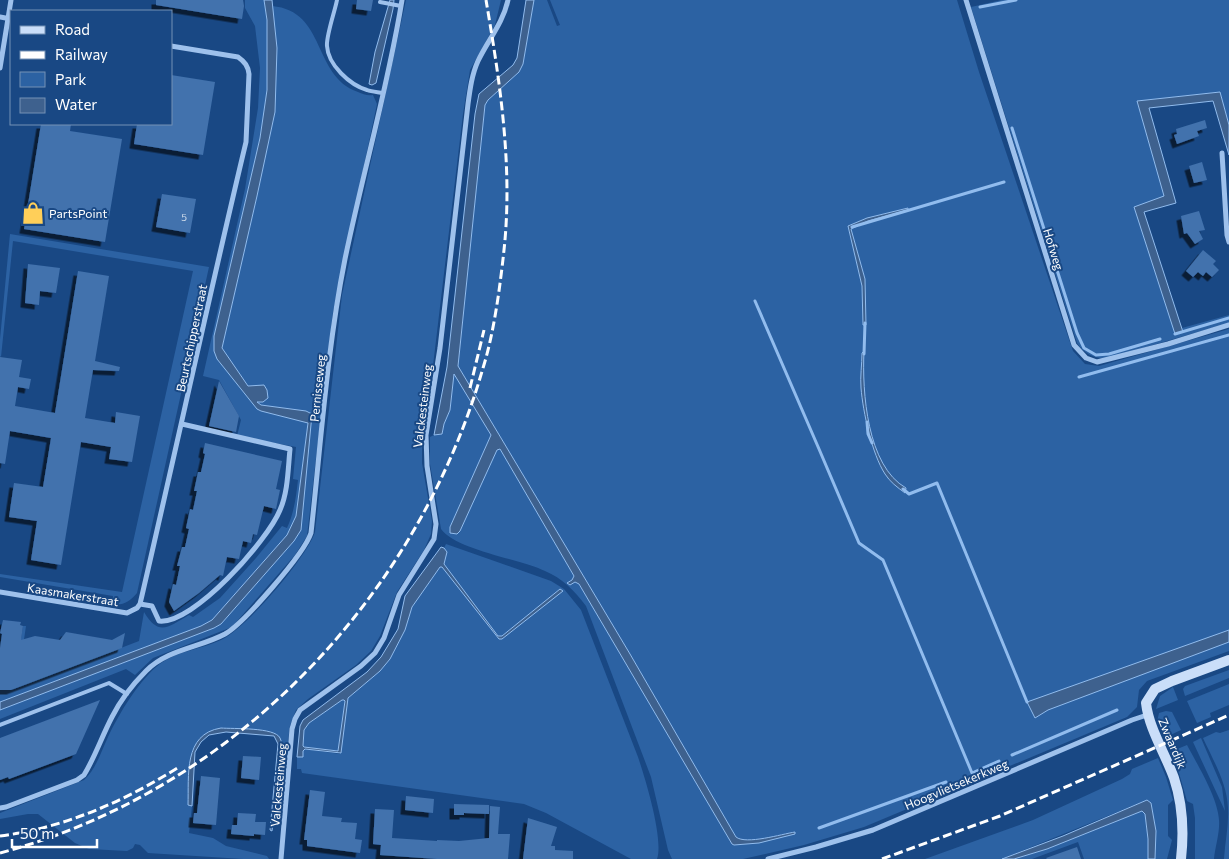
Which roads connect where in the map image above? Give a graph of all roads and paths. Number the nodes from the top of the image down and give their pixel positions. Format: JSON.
{"nodes":[{"id":1,"x":337,"y":0,"type":"edge"},
{"id":2,"x":508,"y":0,"type":"edge"},
{"id":3,"x":966,"y":0,"type":"edge"},
{"id":4,"x":380,"y":2,"type":"dead end"},
{"id":5,"x":400,"y":3,"type":"edge"},
{"id":6,"x":0,"y":17,"type":"edge"},
{"id":7,"x":10,"y":19,"type":"edge"},
{"id":8,"x":172,"y":46,"type":"edge"},
{"id":9,"x":0,"y":68,"type":"edge"},
{"id":10,"x":383,"y":93,"type":"junction"},
{"id":11,"x":1222,"y":152,"type":"dead end"},
{"id":12,"x":1229,"y":242,"type":"edge"},
{"id":13,"x":1229,"y":325,"type":"edge"},
{"id":14,"x":182,"y":424,"type":"junction"},
{"id":15,"x":0,"y":592,"type":"edge"},
{"id":16,"x":140,"y":604,"type":"junction"},
{"id":17,"x":1229,"y":660,"type":"edge"},
{"id":18,"x":127,"y":694,"type":"junction"},
{"id":19,"x":1147,"y":715,"type":"junction"},
{"id":20,"x":0,"y":725,"type":"edge"},
{"id":21,"x":0,"y":808,"type":"edge"},
{"id":22,"x":281,"y":859,"type":"edge"},
{"id":23,"x":768,"y":859,"type":"edge"},
{"id":24,"x":1181,"y":859,"type":"edge"}],
"edges":[{"from":1,"to":10,"type":"lane"},
{"from":2,"to":22,"type":"street","name":"Valckesteinweg"},
{"from":3,"to":13,"type":"street","name":"Hofweg"},
{"from":4,"to":5,"type":"lane"},
{"from":5,"to":10,"type":"street","name":"Pernisseweg"},
{"from":6,"to":7,"type":"street"},
{"from":7,"to":9,"type":"street"},
{"from":8,"to":14,"type":"street","name":"Beurtschipperstraat"},
{"from":10,"to":18,"type":"street","name":"Pernisseweg"},
{"from":11,"to":12,"type":"street"},
{"from":14,"to":16,"type":"street","name":"Beurtschipperstraat"},
{"from":14,"to":16,"type":"street"},
{"from":15,"to":16,"type":"street","name":"Kaasmakerstraat"},
{"from":17,"to":19,"type":"street","name":"Zwaardijk"},
{"from":18,"to":20,"type":"lane"},
{"from":18,"to":21,"type":"street"},
{"from":19,"to":23,"type":"street","name":"Hoogvlietsekerkweg"},
{"from":19,"to":24,"type":"street","name":"Zwaardijk"}]}
